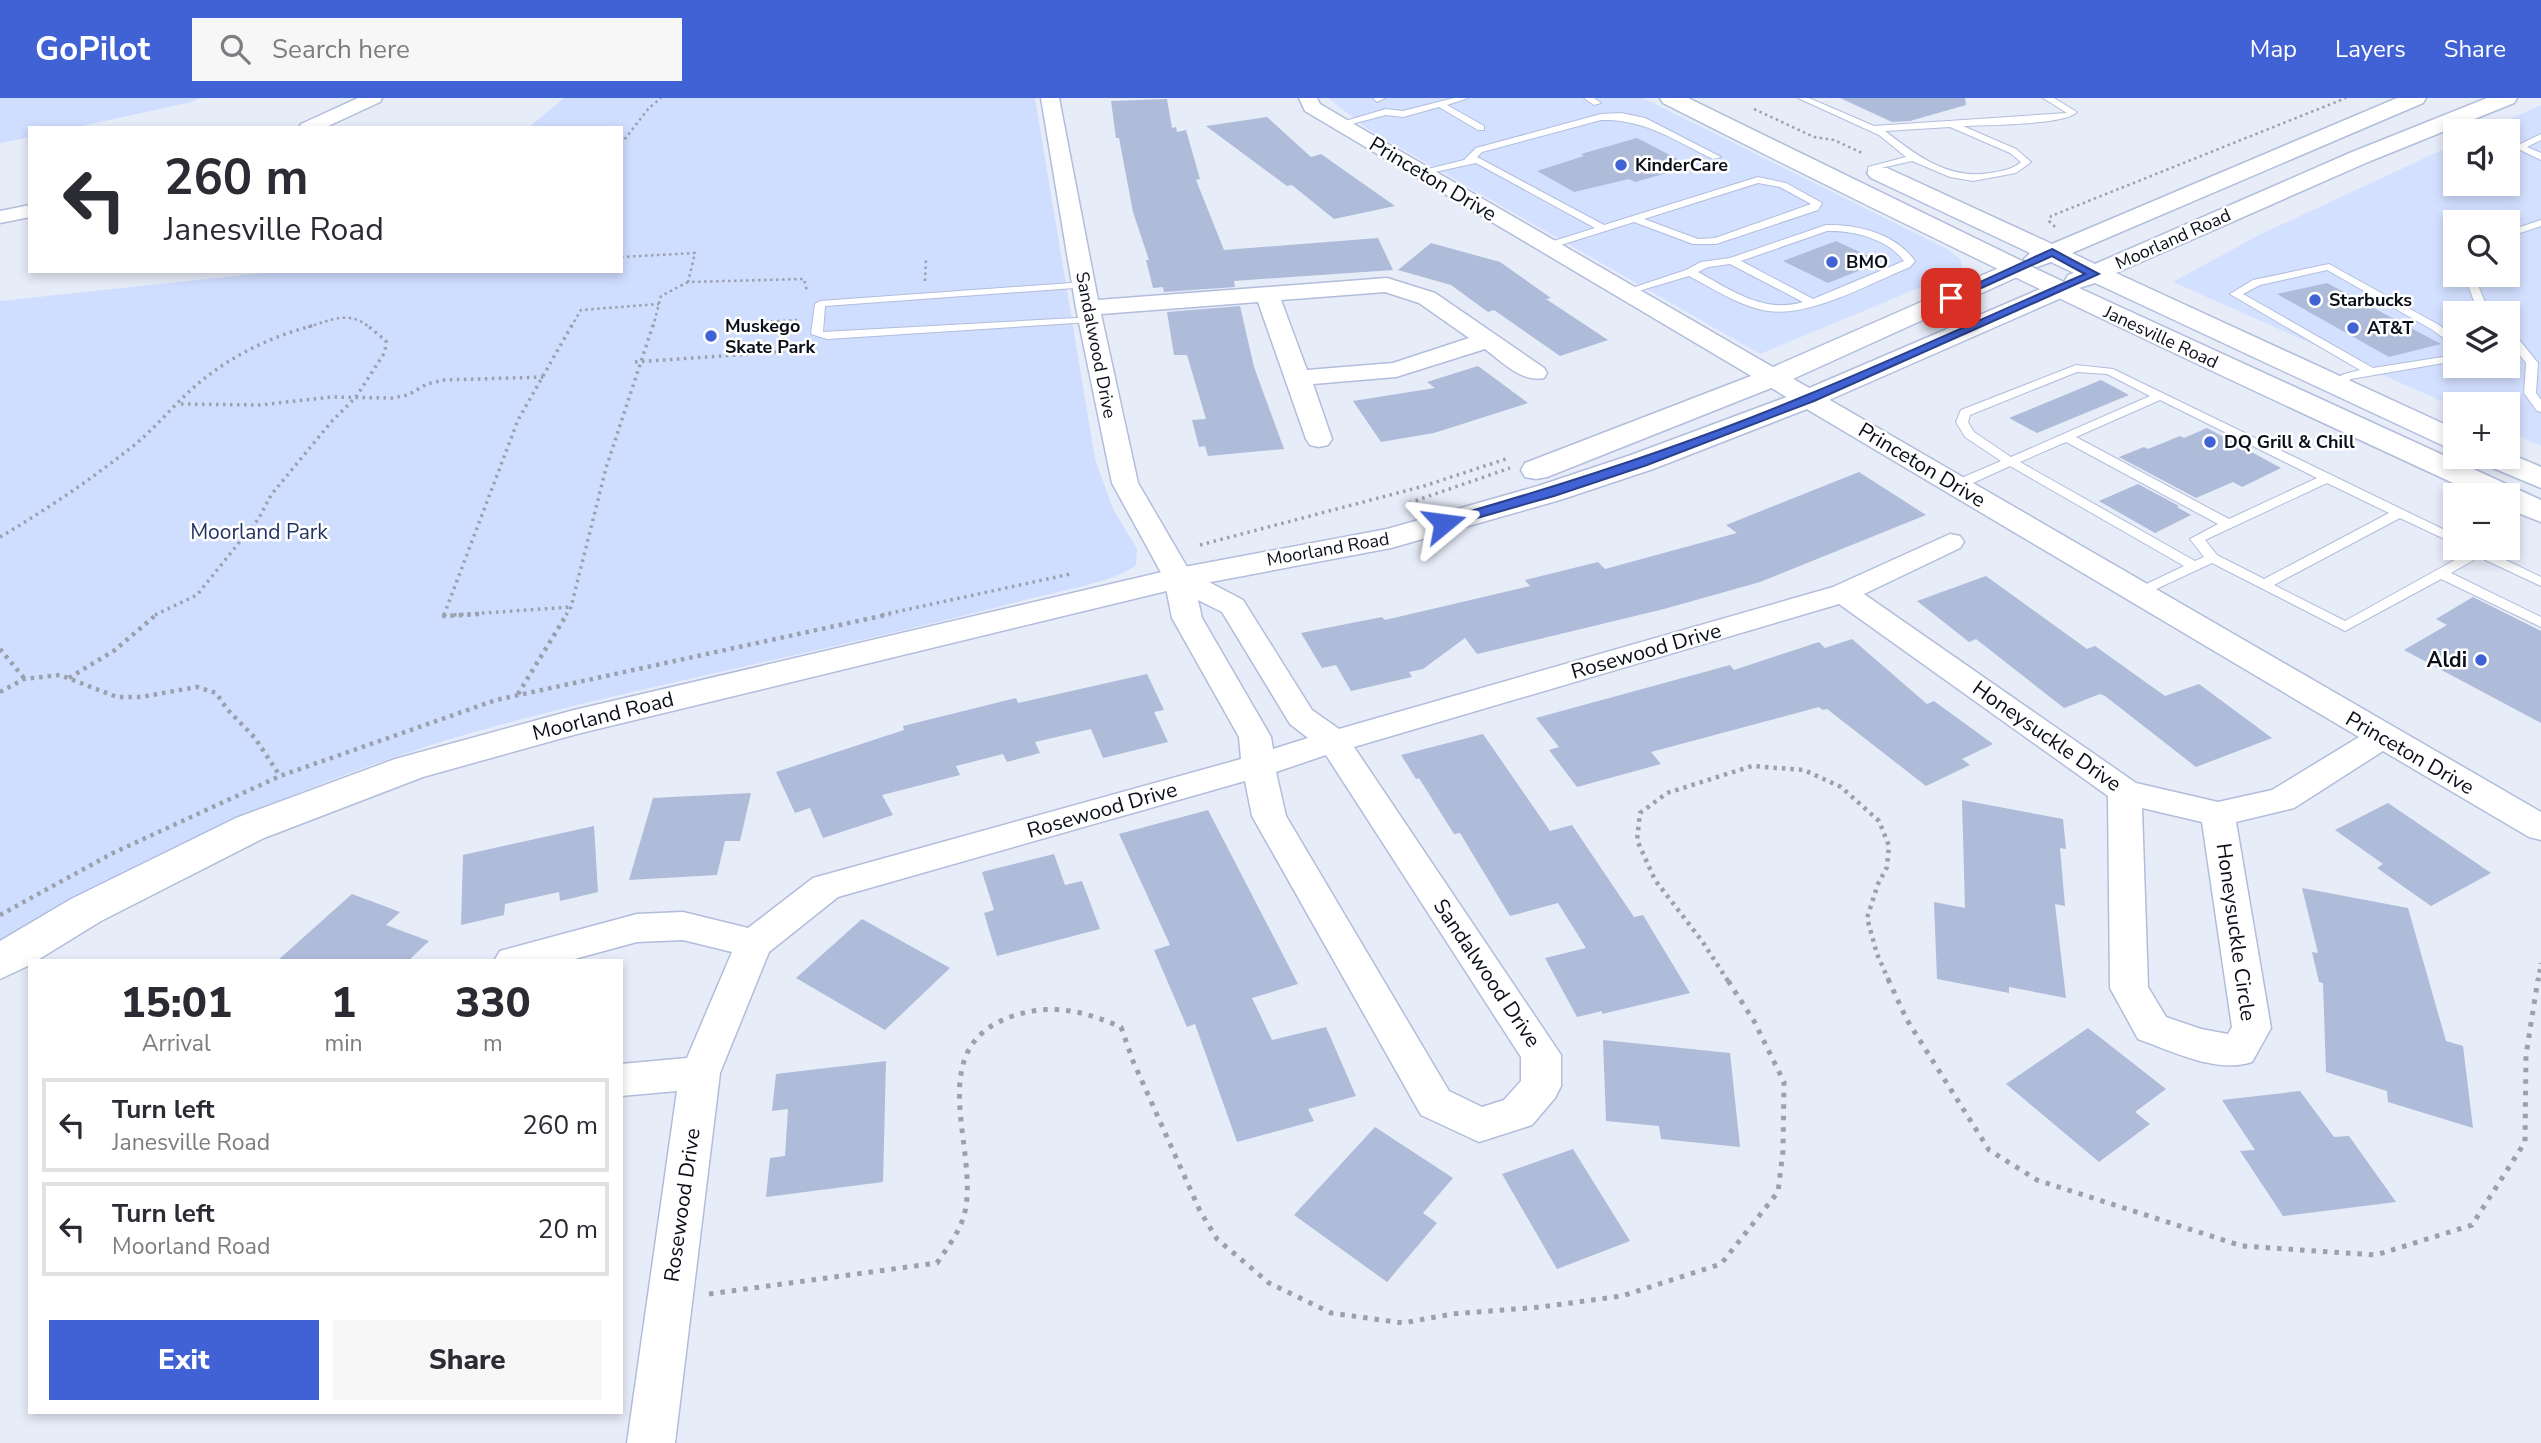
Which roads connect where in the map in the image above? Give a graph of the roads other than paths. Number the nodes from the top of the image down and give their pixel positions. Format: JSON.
{"nodes":[{"id":1,"x":373,"y":98,"type":"edge"},
{"id":2,"x":1050,"y":98,"type":"edge"},
{"id":3,"x":1308,"y":98,"type":"edge"},
{"id":4,"x":1378,"y":98,"type":"edge"},
{"id":5,"x":1464,"y":98,"type":"edge"},
{"id":6,"x":1671,"y":98,"type":"edge"},
{"id":7,"x":1715,"y":98,"type":"edge"},
{"id":8,"x":1802,"y":98,"type":"edge"},
{"id":9,"x":2047,"y":98,"type":"edge"},
{"id":10,"x":2415,"y":98,"type":"edge"},
{"id":11,"x":2506,"y":98,"type":"edge"},
{"id":12,"x":1439,"y":104,"type":"junction"},
{"id":13,"x":1386,"y":112,"type":"junction"},
{"id":14,"x":1752,"y":112,"type":"road end"},
{"id":15,"x":1340,"y":124,"type":"junction"},
{"id":16,"x":1950,"y":124,"type":"junction"},
{"id":17,"x":312,"y":126,"type":"edge"},
{"id":18,"x":1481,"y":128,"type":"dead end"},
{"id":19,"x":1872,"y":128,"type":"junction"},
{"id":20,"x":1798,"y":136,"type":"dead end"},
{"id":21,"x":2541,"y":137,"type":"edge"},
{"id":22,"x":1847,"y":155,"type":"junction"},
{"id":23,"x":1716,"y":157,"type":"dead end"},
{"id":24,"x":2541,"y":157,"type":"edge"},
{"id":25,"x":1913,"y":158,"type":"junction"},
{"id":26,"x":1469,"y":160,"type":"junction"},
{"id":27,"x":1422,"y":172,"type":"junction"},
{"id":28,"x":28,"y":211,"type":"edge"},
{"id":29,"x":0,"y":217,"type":"edge"},
{"id":30,"x":1634,"y":219,"type":"junction"},
{"id":31,"x":2541,"y":223,"type":"edge"},
{"id":32,"x":1604,"y":229,"type":"junction"},
{"id":33,"x":2520,"y":230,"type":"edge"},
{"id":34,"x":2057,"y":243,"type":"junction"},
{"id":35,"x":1548,"y":246,"type":"junction"},
{"id":36,"x":1732,"y":261,"type":"junction"},
{"id":37,"x":2017,"y":268,"type":"junction"},
{"id":38,"x":1690,"y":272,"type":"junction"},
{"id":39,"x":2093,"y":274,"type":"junction"},
{"id":40,"x":2059,"y":289,"type":"junction"},
{"id":41,"x":1625,"y":292,"type":"junction"},
{"id":42,"x":1267,"y":294,"type":"junction"},
{"id":43,"x":1813,"y":303,"type":"junction"},
{"id":44,"x":1087,"y":304,"type":"junction"},
{"id":45,"x":2435,"y":327,"type":"junction"},
{"id":46,"x":2443,"y":327,"type":"edge"},
{"id":47,"x":2443,"y":333,"type":"edge"},
{"id":48,"x":1488,"y":340,"type":"junction"},
{"id":49,"x":2520,"y":348,"type":"edge"},
{"id":50,"x":2443,"y":360,"type":"edge"},
{"id":51,"x":2371,"y":372,"type":"junction"},
{"id":52,"x":1535,"y":373,"type":"dead end"},
{"id":53,"x":1774,"y":377,"type":"junction"},
{"id":54,"x":1298,"y":378,"type":"junction"},
{"id":55,"x":2333,"y":384,"type":"junction"},
{"id":56,"x":2160,"y":396,"type":"junction"},
{"id":57,"x":1810,"y":398,"type":"junction"},
{"id":58,"x":2541,"y":408,"type":"edge"},
{"id":59,"x":2443,"y":434,"type":"edge"},
{"id":60,"x":2067,"y":437,"type":"junction"},
{"id":61,"x":1319,"y":439,"type":"dead end"},
{"id":62,"x":2011,"y":462,"type":"junction"},
{"id":63,"x":2519,"y":469,"type":"edge"},
{"id":64,"x":2327,"y":478,"type":"junction"},
{"id":65,"x":2541,"y":479,"type":"edge"},
{"id":66,"x":2478,"y":483,"type":"edge"},
{"id":67,"x":1957,"y":485,"type":"junction"},
{"id":68,"x":2520,"y":502,"type":"edge"},
{"id":69,"x":2541,"y":512,"type":"edge"},
{"id":70,"x":2399,"y":513,"type":"junction"},
{"id":71,"x":2228,"y":524,"type":"junction"},
{"id":72,"x":2443,"y":534,"type":"edge"},
{"id":73,"x":1950,"y":542,"type":"dead end"},
{"id":74,"x":2212,"y":558,"type":"junction"},
{"id":75,"x":2460,"y":560,"type":"edge"},
{"id":76,"x":2496,"y":560,"type":"edge"},
{"id":77,"x":1241,"y":565,"type":"junction"},
{"id":78,"x":2194,"y":566,"type":"junction"},
{"id":79,"x":2440,"y":573,"type":"junction"},
{"id":80,"x":1179,"y":578,"type":"junction"},
{"id":81,"x":2541,"y":582,"type":"edge"},
{"id":82,"x":2265,"y":584,"type":"junction"},
{"id":83,"x":1843,"y":593,"type":"junction"},
{"id":84,"x":2139,"y":593,"type":"junction"},
{"id":85,"x":2541,"y":623,"type":"edge"},
{"id":86,"x":2382,"y":737,"type":"junction"},
{"id":87,"x":1334,"y":742,"type":"junction"},
{"id":88,"x":1258,"y":766,"type":"junction"},
{"id":89,"x":2125,"y":792,"type":"junction"},
{"id":90,"x":2218,"y":814,"type":"junction"},
{"id":91,"x":2541,"y":828,"type":"edge"},
{"id":92,"x":754,"y":944,"type":"junction"},
{"id":93,"x":521,"y":959,"type":"edge"},
{"id":94,"x":0,"y":962,"type":"edge"},
{"id":95,"x":700,"y":1073,"type":"junction"},
{"id":96,"x":623,"y":1080,"type":"edge"},
{"id":97,"x":651,"y":1443,"type":"edge"}],
"edges":[{"from":1,"to":17,"type":"street"},
{"from":2,"to":44,"type":"street","name":"Sandalwood Drive"},
{"from":3,"to":15,"type":"street","name":"Princeton Drive"},
{"from":4,"to":13,"type":"lane"},
{"from":5,"to":12,"type":"lane"},
{"from":6,"to":37,"type":"main road","name":"Janesville Road"},
{"from":7,"to":14,"type":"main road"},
{"from":8,"to":19,"type":"lane"},
{"from":9,"to":16,"type":"lane"},
{"from":10,"to":34,"type":"main road","name":"Moorland Road"},
{"from":11,"to":39,"type":"main road","name":"Moorland Road"},
{"from":12,"to":13,"type":"lane"},
{"from":12,"to":18,"type":"lane"},
{"from":13,"to":15,"type":"lane"},
{"from":15,"to":27,"type":"street","name":"Princeton Drive"},
{"from":16,"to":19,"type":"lane"},
{"from":16,"to":25,"type":"lane"},
{"from":19,"to":25,"type":"lane"},
{"from":20,"to":22,"type":"main road","name":"Janesville Road"},
{"from":21,"to":24,"type":"lane"},
{"from":22,"to":25,"type":"lane"},
{"from":22,"to":34,"type":"main road","name":"Janesville Road"},
{"from":23,"to":26,"type":"lane"},
{"from":26,"to":27,"type":"lane"},
{"from":26,"to":32,"type":"lane"},
{"from":27,"to":35,"type":"street","name":"Princeton Drive"},
{"from":28,"to":29,"type":"street"},
{"from":30,"to":30,"type":"lane"},
{"from":30,"to":32,"type":"lane"},
{"from":31,"to":33,"type":"lane"},
{"from":32,"to":35,"type":"lane"},
{"from":34,"to":37,"type":"main road","name":"Moorland Road"},
{"from":34,"to":39,"type":"main road","name":"Janesville Road"},
{"from":35,"to":41,"type":"street","name":"Princeton Drive"},
{"from":36,"to":38,"type":"lane"},
{"from":36,"to":43,"type":"lane"},
{"from":36,"to":43,"type":"lane"},
{"from":37,"to":40,"type":"main road","name":"Janesville Road"},
{"from":37,"to":53,"type":"main road","name":"Moorland Road"},
{"from":38,"to":41,"type":"lane"},
{"from":38,"to":43,"type":"lane"},
{"from":39,"to":40,"type":"main road","name":"Moorland Road"},
{"from":39,"to":55,"type":"main road","name":"Janesville Road"},
{"from":40,"to":57,"type":"main road","name":"Moorland Road"},
{"from":40,"to":66,"type":"main road","name":"Janesville Road"},
{"from":41,"to":53,"type":"street","name":"Princeton Drive"},
{"from":42,"to":44,"type":"street"},
{"from":42,"to":48,"type":"street"},
{"from":42,"to":54,"type":"street"},
{"from":44,"to":44,"type":"lane"},
{"from":44,"to":80,"type":"street","name":"Sandalwood Drive"},
{"from":45,"to":46,"type":"lane"},
{"from":45,"to":47,"type":"lane"},
{"from":45,"to":51,"type":"lane"},
{"from":48,"to":52,"type":"street"},
{"from":48,"to":54,"type":"street"},
{"from":49,"to":58,"type":"lane"},
{"from":50,"to":51,"type":"lane"},
{"from":51,"to":55,"type":"lane"},
{"from":53,"to":57,"type":"street","name":"Princeton Drive"},
{"from":53,"to":77,"type":"main road","name":"Moorland Road"},
{"from":54,"to":61,"type":"street"},
{"from":55,"to":59,"type":"main road","name":"Janesville Road"},
{"from":56,"to":60,"type":"lane"},
{"from":56,"to":62,"type":"lane"},
{"from":56,"to":64,"type":"lane"},
{"from":57,"to":67,"type":"street","name":"Princeton Drive"},
{"from":57,"to":77,"type":"main road","name":"Moorland Road"},
{"from":60,"to":62,"type":"lane"},
{"from":60,"to":71,"type":"lane"},
{"from":62,"to":67,"type":"lane"},
{"from":62,"to":78,"type":"lane"},
{"from":63,"to":65,"type":"main road"},
{"from":64,"to":70,"type":"lane"},
{"from":64,"to":71,"type":"lane"},
{"from":67,"to":84,"type":"street","name":"Princeton Drive"},
{"from":68,"to":69,"type":"main road","name":"Janesville Road"},
{"from":70,"to":72,"type":"lane"},
{"from":70,"to":82,"type":"lane"},
{"from":71,"to":74,"type":"lane"},
{"from":73,"to":83,"type":"street","name":"Rosewood Drive"},
{"from":74,"to":78,"type":"lane"},
{"from":74,"to":82,"type":"lane"},
{"from":75,"to":79,"type":"lane"},
{"from":76,"to":81,"type":"lane"},
{"from":77,"to":80,"type":"main road","name":"Moorland Road"},
{"from":78,"to":84,"type":"lane"},
{"from":79,"to":82,"type":"lane"},
{"from":79,"to":85,"type":"lane"},
{"from":80,"to":87,"type":"street","name":"Sandalwood Drive"},
{"from":80,"to":88,"type":"street","name":"Sandalwood Drive"},
{"from":80,"to":94,"type":"main road","name":"Moorland Road"},
{"from":83,"to":87,"type":"street","name":"Rosewood Drive"},
{"from":83,"to":89,"type":"street","name":"Honeysuckle Drive"},
{"from":84,"to":86,"type":"street","name":"Princeton Drive"},
{"from":86,"to":90,"type":"street","name":"Honeysuckle Drive"},
{"from":86,"to":91,"type":"street","name":"Princeton Drive"},
{"from":87,"to":88,"type":"street","name":"Rosewood Drive"},
{"from":87,"to":88,"type":"street","name":"Sandalwood Drive"},
{"from":88,"to":92,"type":"street","name":"Rosewood Drive"},
{"from":89,"to":90,"type":"street","name":"Honeysuckle Drive"},
{"from":89,"to":90,"type":"street","name":"Honeysuckle Circle"},
{"from":92,"to":93,"type":"street"},
{"from":92,"to":95,"type":"street","name":"Rosewood Drive"},
{"from":95,"to":96,"type":"street"},
{"from":95,"to":97,"type":"street","name":"Rosewood Drive"}]}
